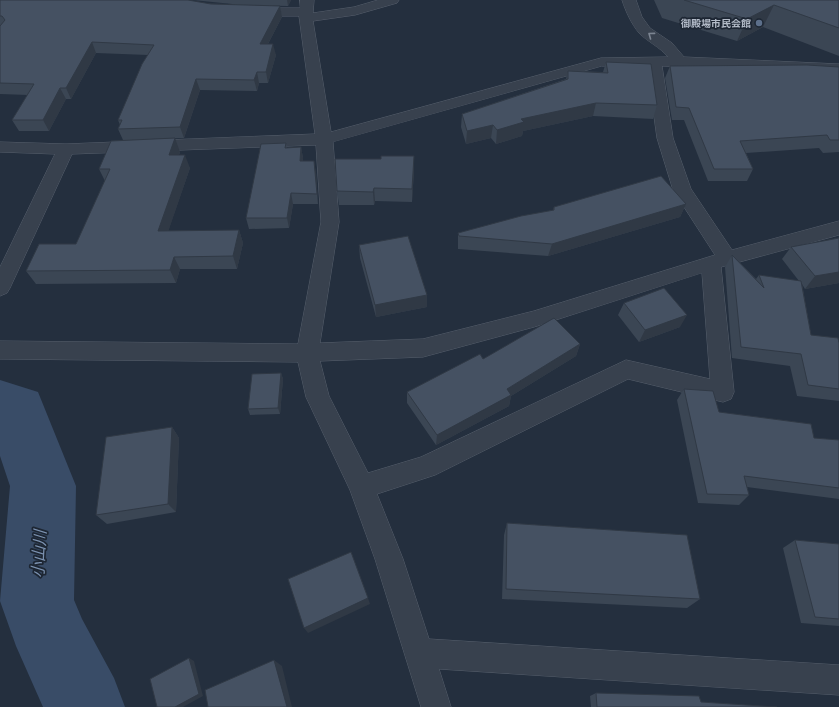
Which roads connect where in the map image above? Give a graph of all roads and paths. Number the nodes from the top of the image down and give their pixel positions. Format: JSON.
{"nodes":[{"id":1,"x":392,"y":0,"type":"edge"},
{"id":2,"x":629,"y":0,"type":"edge"},
{"id":3,"x":306,"y":10,"type":"edge"},
{"id":4,"x":240,"y":11,"type":"edge"},
{"id":5,"x":654,"y":61,"type":"junction"},
{"id":6,"x":680,"y":61,"type":"junction"},
{"id":7,"x":839,"y":68,"type":"edge"},
{"id":8,"x":324,"y":139,"type":"junction"},
{"id":9,"x":0,"y":147,"type":"edge"},
{"id":10,"x":66,"y":149,"type":"junction"},
{"id":11,"x":839,"y":228,"type":"edge"},
{"id":12,"x":719,"y":261,"type":"junction"},
{"id":13,"x":0,"y":288,"type":"edge"},
{"id":14,"x":0,"y":350,"type":"edge"},
{"id":15,"x":308,"y":353,"type":"junction"},
{"id":16,"x":362,"y":487,"type":"junction"},
{"id":17,"x":420,"y":653,"type":"junction"},
{"id":18,"x":839,"y":680,"type":"edge"},
{"id":19,"x":436,"y":707,"type":"edge"}],
"edges":[{"from":1,"to":3,"type":"street"},
{"from":6,"to":2,"type":"street","one_way":true},
{"from":3,"to":4,"type":"street"},
{"from":3,"to":8,"type":"street"},
{"from":5,"to":6,"type":"street"},
{"from":5,"to":8,"type":"street"},
{"from":5,"to":12,"type":"street"},
{"from":6,"to":7,"type":"street"},
{"from":8,"to":10,"type":"street"},
{"from":8,"to":15,"type":"street"},
{"from":9,"to":10,"type":"street"},
{"from":10,"to":13,"type":"street"},
{"from":11,"to":12,"type":"street"},
{"from":12,"to":15,"type":"street"},
{"from":12,"to":16,"type":"street"},
{"from":14,"to":15,"type":"street"},
{"from":15,"to":16,"type":"street"},
{"from":16,"to":17,"type":"street"},
{"from":17,"to":18,"type":"street"},
{"from":17,"to":19,"type":"street"}]}
